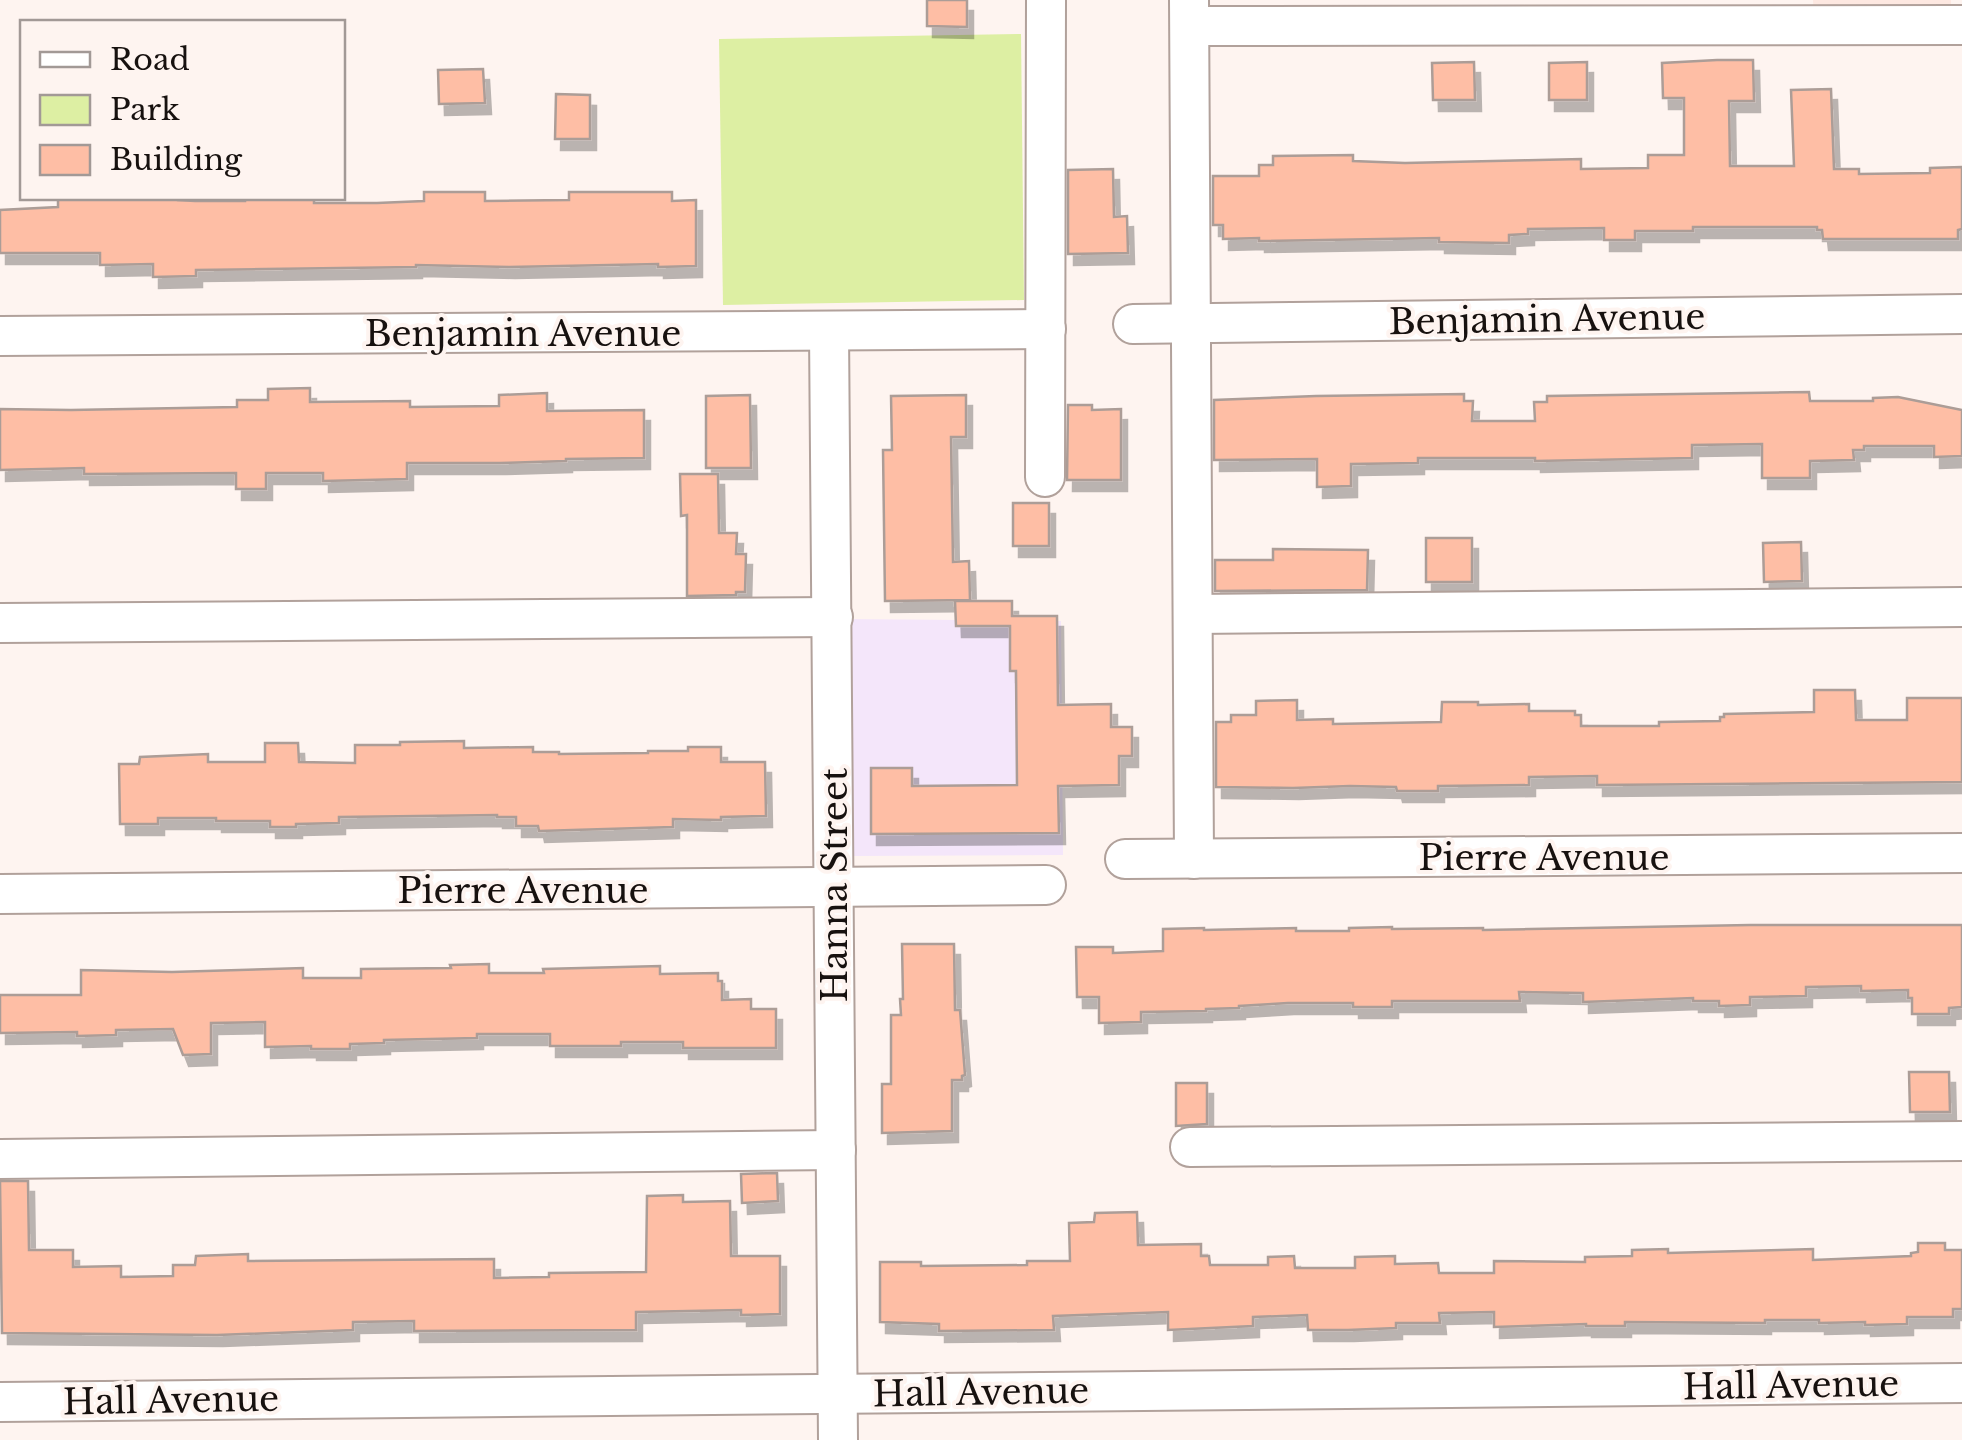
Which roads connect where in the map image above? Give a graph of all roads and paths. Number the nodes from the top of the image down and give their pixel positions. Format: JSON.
{"nodes":[{"id":1,"x":1046,"y":0,"type":"edge"},
{"id":2,"x":1190,"y":13,"type":"edge"},
{"id":3,"x":1962,"y":25,"type":"edge"},
{"id":4,"x":1962,"y":314,"type":"edge"},
{"id":5,"x":1192,"y":323,"type":"junction"},
{"id":6,"x":1133,"y":324,"type":"dead end"},
{"id":7,"x":1046,"y":329,"type":"junction"},
{"id":8,"x":829,"y":331,"type":"junction"},
{"id":9,"x":0,"y":336,"type":"edge"},
{"id":10,"x":1045,"y":477,"type":"dead end"},
{"id":11,"x":1962,"y":607,"type":"edge"},
{"id":12,"x":1194,"y":614,"type":"junction"},
{"id":13,"x":833,"y":618,"type":"junction"},
{"id":14,"x":0,"y":623,"type":"edge"},
{"id":15,"x":1962,"y":854,"type":"edge"},
{"id":16,"x":1194,"y":859,"type":"junction"},
{"id":17,"x":1125,"y":860,"type":"dead end"},
{"id":18,"x":1046,"y":884,"type":"dead end"},
{"id":19,"x":834,"y":887,"type":"junction"},
{"id":20,"x":0,"y":894,"type":"edge"},
{"id":21,"x":1962,"y":1140,"type":"edge"},
{"id":22,"x":1190,"y":1147,"type":"dead end"},
{"id":23,"x":836,"y":1150,"type":"junction"},
{"id":24,"x":0,"y":1159,"type":"edge"},
{"id":25,"x":1962,"y":1383,"type":"edge"},
{"id":26,"x":838,"y":1394,"type":"junction"},
{"id":27,"x":0,"y":1402,"type":"edge"},
{"id":28,"x":838,"y":1440,"type":"edge"}],
"edges":[{"from":1,"to":7,"type":"street"},
{"from":2,"to":3,"type":"street"},
{"from":2,"to":5,"type":"street"},
{"from":4,"to":5,"type":"street","name":"Benjamin Avenue"},
{"from":5,"to":6,"type":"street","name":"Benjamin Avenue"},
{"from":5,"to":12,"type":"street"},
{"from":7,"to":8,"type":"street","name":"Benjamin Avenue"},
{"from":7,"to":10,"type":"street"},
{"from":8,"to":9,"type":"street","name":"Benjamin Avenue"},
{"from":8,"to":13,"type":"street","name":"Hanna Street"},
{"from":11,"to":12,"type":"street"},
{"from":12,"to":16,"type":"street"},
{"from":13,"to":14,"type":"street"},
{"from":13,"to":19,"type":"street","name":"Hanna Street"},
{"from":15,"to":16,"type":"street","name":"Pierre Avenue"},
{"from":16,"to":17,"type":"street","name":"Pierre Avenue"},
{"from":18,"to":19,"type":"street","name":"Pierre Avenue"},
{"from":19,"to":20,"type":"street","name":"Pierre Avenue"},
{"from":19,"to":23,"type":"street","name":"Hanna Street"},
{"from":21,"to":22,"type":"street"},
{"from":23,"to":24,"type":"street"},
{"from":23,"to":26,"type":"street","name":"Hanna Street"},
{"from":25,"to":26,"type":"street","name":"Hall Avenue"},
{"from":26,"to":27,"type":"street","name":"Hall Avenue"},
{"from":26,"to":28,"type":"street","name":"Hanna Street"}]}
